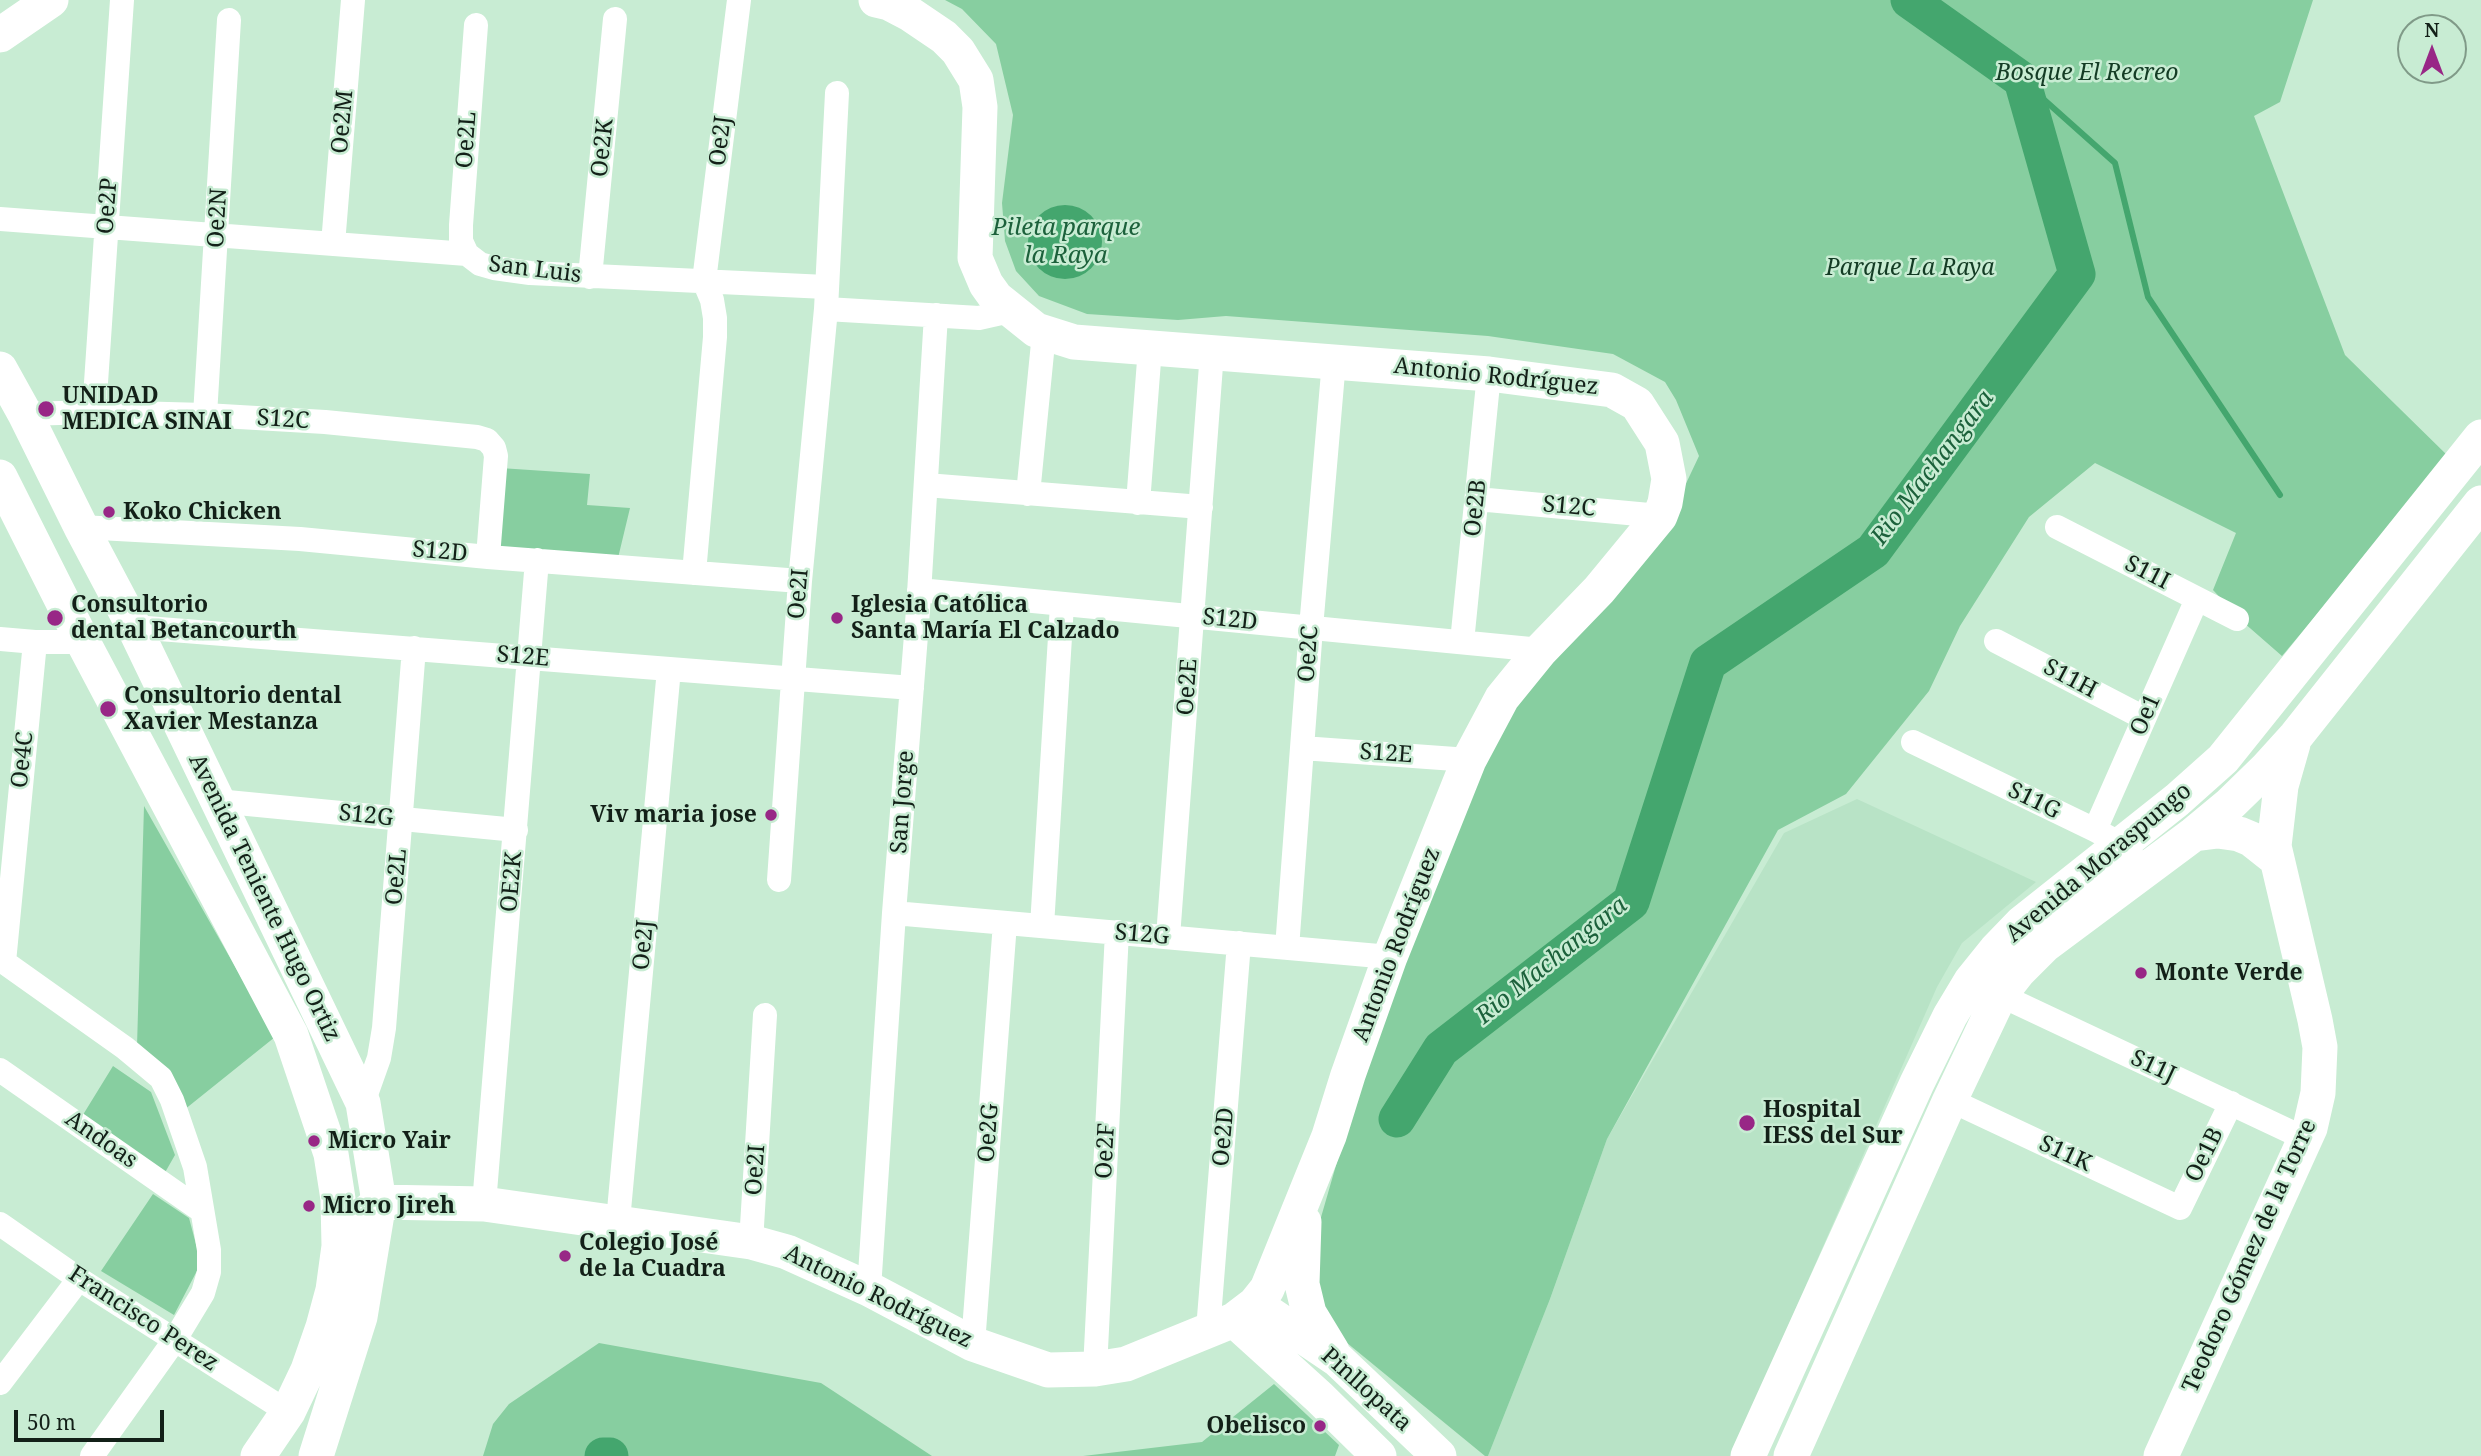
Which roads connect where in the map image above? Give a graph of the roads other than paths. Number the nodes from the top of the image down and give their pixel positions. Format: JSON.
{"nodes":[{"id":1,"x":51,"y":0,"type":"edge"},
{"id":2,"x":58,"y":0,"type":"edge"},
{"id":3,"x":122,"y":0,"type":"edge"},
{"id":4,"x":353,"y":0,"type":"edge"},
{"id":5,"x":738,"y":0,"type":"edge"},
{"id":6,"x":876,"y":0,"type":"edge"},
{"id":7,"x":0,"y":3,"type":"edge"},
{"id":8,"x":615,"y":19,"type":"dead end"},
{"id":9,"x":229,"y":20,"type":"dead end"},
{"id":10,"x":476,"y":25,"type":"dead end"},
{"id":11,"x":0,"y":35,"type":"edge"},
{"id":12,"x":837,"y":93,"type":"dead end"},
{"id":13,"x":0,"y":219,"type":"edge"},
{"id":14,"x":106,"y":226,"type":"junction"},
{"id":15,"x":218,"y":236,"type":"junction"},
{"id":16,"x":333,"y":244,"type":"junction"},
{"id":17,"x":467,"y":254,"type":"junction"},
{"id":18,"x":590,"y":277,"type":"junction"},
{"id":19,"x":704,"y":281,"type":"junction"},
{"id":20,"x":826,"y":298,"type":"junction"},
{"id":21,"x":1010,"y":311,"type":"junction"},
{"id":22,"x":936,"y":315,"type":"junction"},
{"id":23,"x":1044,"y":333,"type":"junction"},
{"id":24,"x":1150,"y":348,"type":"junction"},
{"id":25,"x":1212,"y":352,"type":"junction"},
{"id":26,"x":1334,"y":361,"type":"junction"},
{"id":27,"x":0,"y":369,"type":"edge"},
{"id":28,"x":1489,"y":374,"type":"junction"},
{"id":29,"x":94,"y":412,"type":"junction"},
{"id":30,"x":25,"y":414,"type":"junction"},
{"id":31,"x":205,"y":415,"type":"junction"},
{"id":32,"x":2481,"y":437,"type":"edge"},
{"id":33,"x":0,"y":477,"type":"edge"},
{"id":34,"x":926,"y":485,"type":"junction"},
{"id":35,"x":1028,"y":494,"type":"junction"},
{"id":36,"x":1477,"y":499,"type":"junction"},
{"id":37,"x":1138,"y":503,"type":"junction"},
{"id":38,"x":2481,"y":503,"type":"edge"},
{"id":39,"x":1201,"y":507,"type":"junction"},
{"id":40,"x":9,"y":511,"type":"edge"},
{"id":41,"x":1660,"y":516,"type":"junction"},
{"id":42,"x":81,"y":527,"type":"junction"},
{"id":43,"x":2057,"y":527,"type":"dead end"},
{"id":44,"x":488,"y":557,"type":"junction"},
{"id":45,"x":537,"y":560,"type":"junction"},
{"id":46,"x":694,"y":573,"type":"junction"},
{"id":47,"x":800,"y":581,"type":"junction"},
{"id":48,"x":919,"y":590,"type":"junction"},
{"id":49,"x":2197,"y":599,"type":"junction"},
{"id":50,"x":1062,"y":605,"type":"junction"},
{"id":51,"x":1194,"y":616,"type":"junction"},
{"id":52,"x":2236,"y":619,"type":"dead end"},
{"id":53,"x":134,"y":627,"type":"junction"},
{"id":54,"x":1311,"y":628,"type":"junction"},
{"id":55,"x":0,"y":639,"type":"edge"},
{"id":56,"x":1996,"y":641,"type":"dead end"},
{"id":57,"x":35,"y":642,"type":"junction"},
{"id":58,"x":83,"y":642,"type":"junction"},
{"id":59,"x":1462,"y":642,"type":"junction"},
{"id":60,"x":414,"y":648,"type":"junction"},
{"id":61,"x":1541,"y":650,"type":"junction"},
{"id":62,"x":529,"y":657,"type":"junction"},
{"id":63,"x":669,"y":669,"type":"junction"},
{"id":64,"x":792,"y":680,"type":"junction"},
{"id":65,"x":912,"y":688,"type":"junction"},
{"id":66,"x":2144,"y":718,"type":"junction"},
{"id":67,"x":2296,"y":736,"type":"junction"},
{"id":68,"x":1913,"y":742,"type":"dead end"},
{"id":69,"x":1302,"y":748,"type":"junction"},
{"id":70,"x":1469,"y":760,"type":"junction"},
{"id":71,"x":2267,"y":768,"type":"junction"},
{"id":72,"x":217,"y":802,"type":"junction"},
{"id":73,"x":401,"y":820,"type":"junction"},
{"id":74,"x":516,"y":830,"type":"junction"},
{"id":75,"x":2193,"y":834,"type":"junction"},
{"id":76,"x":2108,"y":837,"type":"junction"},
{"id":77,"x":2274,"y":852,"type":"junction"},
{"id":78,"x":2146,"y":870,"type":"junction"},
{"id":79,"x":779,"y":880,"type":"dead end"},
{"id":80,"x":894,"y":913,"type":"junction"},
{"id":81,"x":1005,"y":923,"type":"junction"},
{"id":82,"x":1042,"y":926,"type":"junction"},
{"id":83,"x":1117,"y":932,"type":"junction"},
{"id":84,"x":1168,"y":937,"type":"junction"},
{"id":85,"x":1239,"y":943,"type":"junction"},
{"id":86,"x":1287,"y":947,"type":"junction"},
{"id":87,"x":1390,"y":957,"type":"junction"},
{"id":88,"x":2,"y":962,"type":"edge"},
{"id":89,"x":2000,"y":995,"type":"junction"},
{"id":90,"x":765,"y":1015,"type":"dead end"},
{"id":91,"x":0,"y":1070,"type":"edge"},
{"id":92,"x":1950,"y":1100,"type":"junction"},
{"id":93,"x":363,"y":1102,"type":"junction"},
{"id":94,"x":2231,"y":1103,"type":"junction"},
{"id":95,"x":2306,"y":1139,"type":"junction"},
{"id":96,"x":1308,"y":1191,"type":"junction"},
{"id":97,"x":379,"y":1202,"type":"junction"},
{"id":98,"x":484,"y":1203,"type":"junction"},
{"id":99,"x":2180,"y":1208,"type":"joint"},
{"id":100,"x":202,"y":1210,"type":"junction"},
{"id":101,"x":618,"y":1221,"type":"junction"},
{"id":102,"x":0,"y":1224,"type":"edge"},
{"id":103,"x":751,"y":1242,"type":"junction"},
{"id":104,"x":339,"y":1246,"type":"junction"},
{"id":105,"x":79,"y":1279,"type":"junction"},
{"id":106,"x":869,"y":1289,"type":"junction"},
{"id":107,"x":1232,"y":1318,"type":"junction"},
{"id":108,"x":174,"y":1340,"type":"junction"},
{"id":109,"x":973,"y":1344,"type":"junction"},
{"id":110,"x":1338,"y":1360,"type":"junction"},
{"id":111,"x":1095,"y":1369,"type":"junction"},
{"id":112,"x":3,"y":1374,"type":"edge"},
{"id":113,"x":288,"y":1412,"type":"junction"},
{"id":114,"x":92,"y":1456,"type":"edge"},
{"id":115,"x":258,"y":1456,"type":"edge"},
{"id":116,"x":316,"y":1456,"type":"edge"},
{"id":117,"x":1379,"y":1456,"type":"edge"},
{"id":118,"x":1439,"y":1456,"type":"edge"},
{"id":119,"x":1748,"y":1456,"type":"edge"},
{"id":120,"x":1791,"y":1456,"type":"edge"},
{"id":121,"x":2161,"y":1456,"type":"edge"}],
"edges":[{"from":1,"to":2,"type":"street"},
{"from":1,"to":7,"type":"street"},
{"from":1,"to":11,"type":"street"},
{"from":3,"to":14,"type":"street","name":"Oe2P"},
{"from":4,"to":16,"type":"street","name":"Oe2M"},
{"from":5,"to":19,"type":"street","name":"Oe2J"},
{"from":6,"to":21,"type":"street","name":"Antonio Rodríguez"},
{"from":8,"to":18,"type":"street","name":"Oe2K"},
{"from":9,"to":15,"type":"street","name":"Oe2N"},
{"from":10,"to":17,"type":"street","name":"Oe2L"},
{"from":12,"to":20,"type":"street","name":"Oe2I"},
{"from":13,"to":14,"type":"street","name":"San Luis"},
{"from":14,"to":15,"type":"street","name":"San Luis"},
{"from":14,"to":29,"type":"street","name":"Oe2P"},
{"from":15,"to":16,"type":"street","name":"San Luis"},
{"from":15,"to":31,"type":"street","name":"Oe2N"},
{"from":16,"to":17,"type":"street","name":"San Luis"},
{"from":17,"to":18,"type":"street","name":"San Luis"},
{"from":18,"to":19,"type":"street","name":"San Luis"},
{"from":19,"to":20,"type":"street","name":"San Luis"},
{"from":19,"to":46,"type":"street"},
{"from":20,"to":22,"type":"street","name":"San Luis"},
{"from":20,"to":47,"type":"street","name":"Oe2I"},
{"from":21,"to":22,"type":"street","name":"San Luis"},
{"from":21,"to":23,"type":"street","name":"Antonio Rodríguez"},
{"from":22,"to":34,"type":"street","name":"San Jorge"},
{"from":23,"to":24,"type":"street","name":"Antonio Rodríguez"},
{"from":23,"to":35,"type":"street"},
{"from":24,"to":25,"type":"street","name":"Antonio Rodríguez"},
{"from":24,"to":37,"type":"street"},
{"from":25,"to":26,"type":"street","name":"Antonio Rodríguez"},
{"from":25,"to":39,"type":"street","name":"Oe2E"},
{"from":26,"to":28,"type":"street","name":"Antonio Rodríguez"},
{"from":26,"to":54,"type":"street","name":"Oe2C"},
{"from":27,"to":30,"type":"street","name":"Avenida Teniente Hugo Ortiz"},
{"from":28,"to":36,"type":"street","name":"Oe2B"},
{"from":28,"to":41,"type":"street","name":"Antonio Rodríguez"},
{"from":29,"to":30,"type":"street","name":"S12C"},
{"from":29,"to":31,"type":"street","name":"S12C"},
{"from":30,"to":42,"type":"street","name":"Avenida Teniente Hugo Ortiz"},
{"from":31,"to":44,"type":"street","name":"S12C"},
{"from":32,"to":76,"type":"street","name":"Avenida Moraspungo"},
{"from":33,"to":40,"type":"street","name":"Avenida Teniente Hugo Ortiz"},
{"from":34,"to":35,"type":"street"},
{"from":34,"to":48,"type":"street","name":"San Jorge"},
{"from":35,"to":37,"type":"street"},
{"from":36,"to":41,"type":"street","name":"S12C"},
{"from":36,"to":59,"type":"street","name":"Oe2B"},
{"from":37,"to":39,"type":"street"},
{"from":38,"to":67,"type":"street","name":"Avenida Moraspungo"},
{"from":39,"to":51,"type":"street","name":"Oe2E"},
{"from":40,"to":58,"type":"street","name":"Avenida Teniente Hugo Ortiz"},
{"from":41,"to":61,"type":"street","name":"Antonio Rodríguez"},
{"from":42,"to":44,"type":"street","name":"S12D"},
{"from":42,"to":53,"type":"street","name":"Avenida Teniente Hugo Ortiz"},
{"from":43,"to":49,"type":"street","name":"S11I"},
{"from":44,"to":45,"type":"street","name":"S12D"},
{"from":45,"to":46,"type":"street","name":"S12D"},
{"from":45,"to":62,"type":"street","name":"OE2K"},
{"from":46,"to":47,"type":"street","name":"S12D"},
{"from":47,"to":64,"type":"street","name":"Oe2I"},
{"from":48,"to":50,"type":"street","name":"S12D"},
{"from":48,"to":65,"type":"street","name":"San Jorge"},
{"from":49,"to":52,"type":"street","name":"S11I"},
{"from":49,"to":66,"type":"street","name":"Oe1"},
{"from":50,"to":51,"type":"street","name":"S12D"},
{"from":50,"to":82,"type":"street"},
{"from":51,"to":54,"type":"street","name":"S12D"},
{"from":51,"to":84,"type":"street","name":"Oe2E"},
{"from":53,"to":60,"type":"street","name":"S12E"},
{"from":53,"to":72,"type":"street","name":"Avenida Teniente Hugo Ortiz"},
{"from":54,"to":59,"type":"street","name":"S12D"},
{"from":54,"to":69,"type":"street","name":"Oe2C"},
{"from":55,"to":57,"type":"street"},
{"from":56,"to":66,"type":"street","name":"S11H"},
{"from":57,"to":58,"type":"street"},
{"from":57,"to":88,"type":"street","name":"Oe4C"},
{"from":58,"to":104,"type":"street","name":"Avenida Teniente Hugo Ortiz"},
{"from":59,"to":61,"type":"street","name":"S12D"},
{"from":60,"to":62,"type":"street","name":"S12E"},
{"from":60,"to":73,"type":"street","name":"Oe2L"},
{"from":61,"to":70,"type":"street","name":"Antonio Rodríguez"},
{"from":62,"to":63,"type":"street","name":"S12E"},
{"from":62,"to":74,"type":"street","name":"OE2K"},
{"from":63,"to":64,"type":"street","name":"S12E"},
{"from":63,"to":101,"type":"street","name":"Oe2J"},
{"from":64,"to":65,"type":"street","name":"S12E"},
{"from":64,"to":79,"type":"street","name":"Oe2I"},
{"from":65,"to":80,"type":"street","name":"San Jorge"},
{"from":66,"to":76,"type":"street","name":"Oe1"},
{"from":67,"to":71,"type":"street","name":"Avenida Moraspungo"},
{"from":67,"to":77,"type":"street","name":"Teodoro Gómez de la Torre"},
{"from":68,"to":76,"type":"street","name":"S11G"},
{"from":69,"to":70,"type":"street","name":"S12E"},
{"from":69,"to":86,"type":"street","name":"Oe2C"},
{"from":70,"to":87,"type":"street","name":"Antonio Rodríguez"},
{"from":71,"to":75,"type":"street","name":"Avenida Moraspungo"},
{"from":71,"to":77,"type":"street","name":"Teodoro Gómez de la Torre"},
{"from":72,"to":73,"type":"street","name":"S12G"},
{"from":72,"to":93,"type":"street","name":"Avenida Teniente Hugo Ortiz"},
{"from":73,"to":74,"type":"street","name":"S12G"},
{"from":73,"to":93,"type":"street","name":"Oe2L"},
{"from":74,"to":98,"type":"street","name":"OE2K"},
{"from":75,"to":77,"type":"street"},
{"from":75,"to":78,"type":"street","name":"Avenida Moraspungo"},
{"from":76,"to":78,"type":"street","name":"S11G"},
{"from":76,"to":119,"type":"street","name":"Avenida Moraspungo"},
{"from":77,"to":95,"type":"street","name":"Teodoro Gómez de la Torre"},
{"from":78,"to":89,"type":"street","name":"Avenida Moraspungo"},
{"from":80,"to":81,"type":"street","name":"S12G"},
{"from":80,"to":106,"type":"street","name":"San Jorge"},
{"from":81,"to":82,"type":"street","name":"S12G"},
{"from":81,"to":109,"type":"street","name":"Oe2G"},
{"from":82,"to":83,"type":"street","name":"S12G"},
{"from":83,"to":84,"type":"street","name":"S12G"},
{"from":83,"to":111,"type":"street","name":"Oe2F"},
{"from":84,"to":85,"type":"street","name":"S12G"},
{"from":85,"to":86,"type":"street","name":"S12G"},
{"from":85,"to":107,"type":"street","name":"Oe2D"},
{"from":86,"to":87,"type":"street","name":"S12G"},
{"from":87,"to":96,"type":"street","name":"Antonio Rodríguez"},
{"from":88,"to":100,"type":"street"},
{"from":89,"to":92,"type":"street","name":"Avenida Moraspungo"},
{"from":89,"to":94,"type":"street","name":"S11J"},
{"from":90,"to":103,"type":"street","name":"Oe2I"},
{"from":91,"to":100,"type":"street","name":"Andoas"},
{"from":92,"to":99,"type":"street","name":"S11K"},
{"from":92,"to":120,"type":"street","name":"Avenida Moraspungo"},
{"from":93,"to":97,"type":"street","name":"Avenida Teniente Hugo Ortiz"},
{"from":94,"to":95,"type":"street","name":"S11J"},
{"from":94,"to":99,"type":"street","name":"Oe1B"},
{"from":95,"to":121,"type":"street","name":"Teodoro Gómez de la Torre"},
{"from":96,"to":107,"type":"street","name":"Antonio Rodríguez"},
{"from":96,"to":110,"type":"street","name":"Antonio Rodríguez"},
{"from":97,"to":98,"type":"street","name":"Antonio Rodríguez"},
{"from":97,"to":104,"type":"street"},
{"from":97,"to":116,"type":"street","name":"Avenida Teniente Hugo Ortiz"},
{"from":98,"to":101,"type":"street","name":"Antonio Rodríguez"},
{"from":100,"to":108,"type":"street"},
{"from":101,"to":103,"type":"street","name":"Antonio Rodríguez"},
{"from":102,"to":105,"type":"street","name":"Francisco Perez"},
{"from":103,"to":106,"type":"street","name":"Antonio Rodríguez"},
{"from":104,"to":113,"type":"street","name":"Avenida Teniente Hugo Ortiz"},
{"from":105,"to":108,"type":"street","name":"Francisco Perez"},
{"from":105,"to":112,"type":"street"},
{"from":106,"to":109,"type":"street","name":"Antonio Rodríguez"},
{"from":107,"to":110,"type":"street","name":"Pinllopata"},
{"from":107,"to":111,"type":"street","name":"Antonio Rodríguez"},
{"from":107,"to":117,"type":"street","name":"Pinllopata"},
{"from":108,"to":113,"type":"street","name":"Francisco Perez"},
{"from":108,"to":114,"type":"street"},
{"from":109,"to":111,"type":"street","name":"Antonio Rodríguez"},
{"from":110,"to":118,"type":"street","name":"Pinllopata"},
{"from":113,"to":115,"type":"street","name":"Avenida Teniente Hugo Ortiz"}]}
